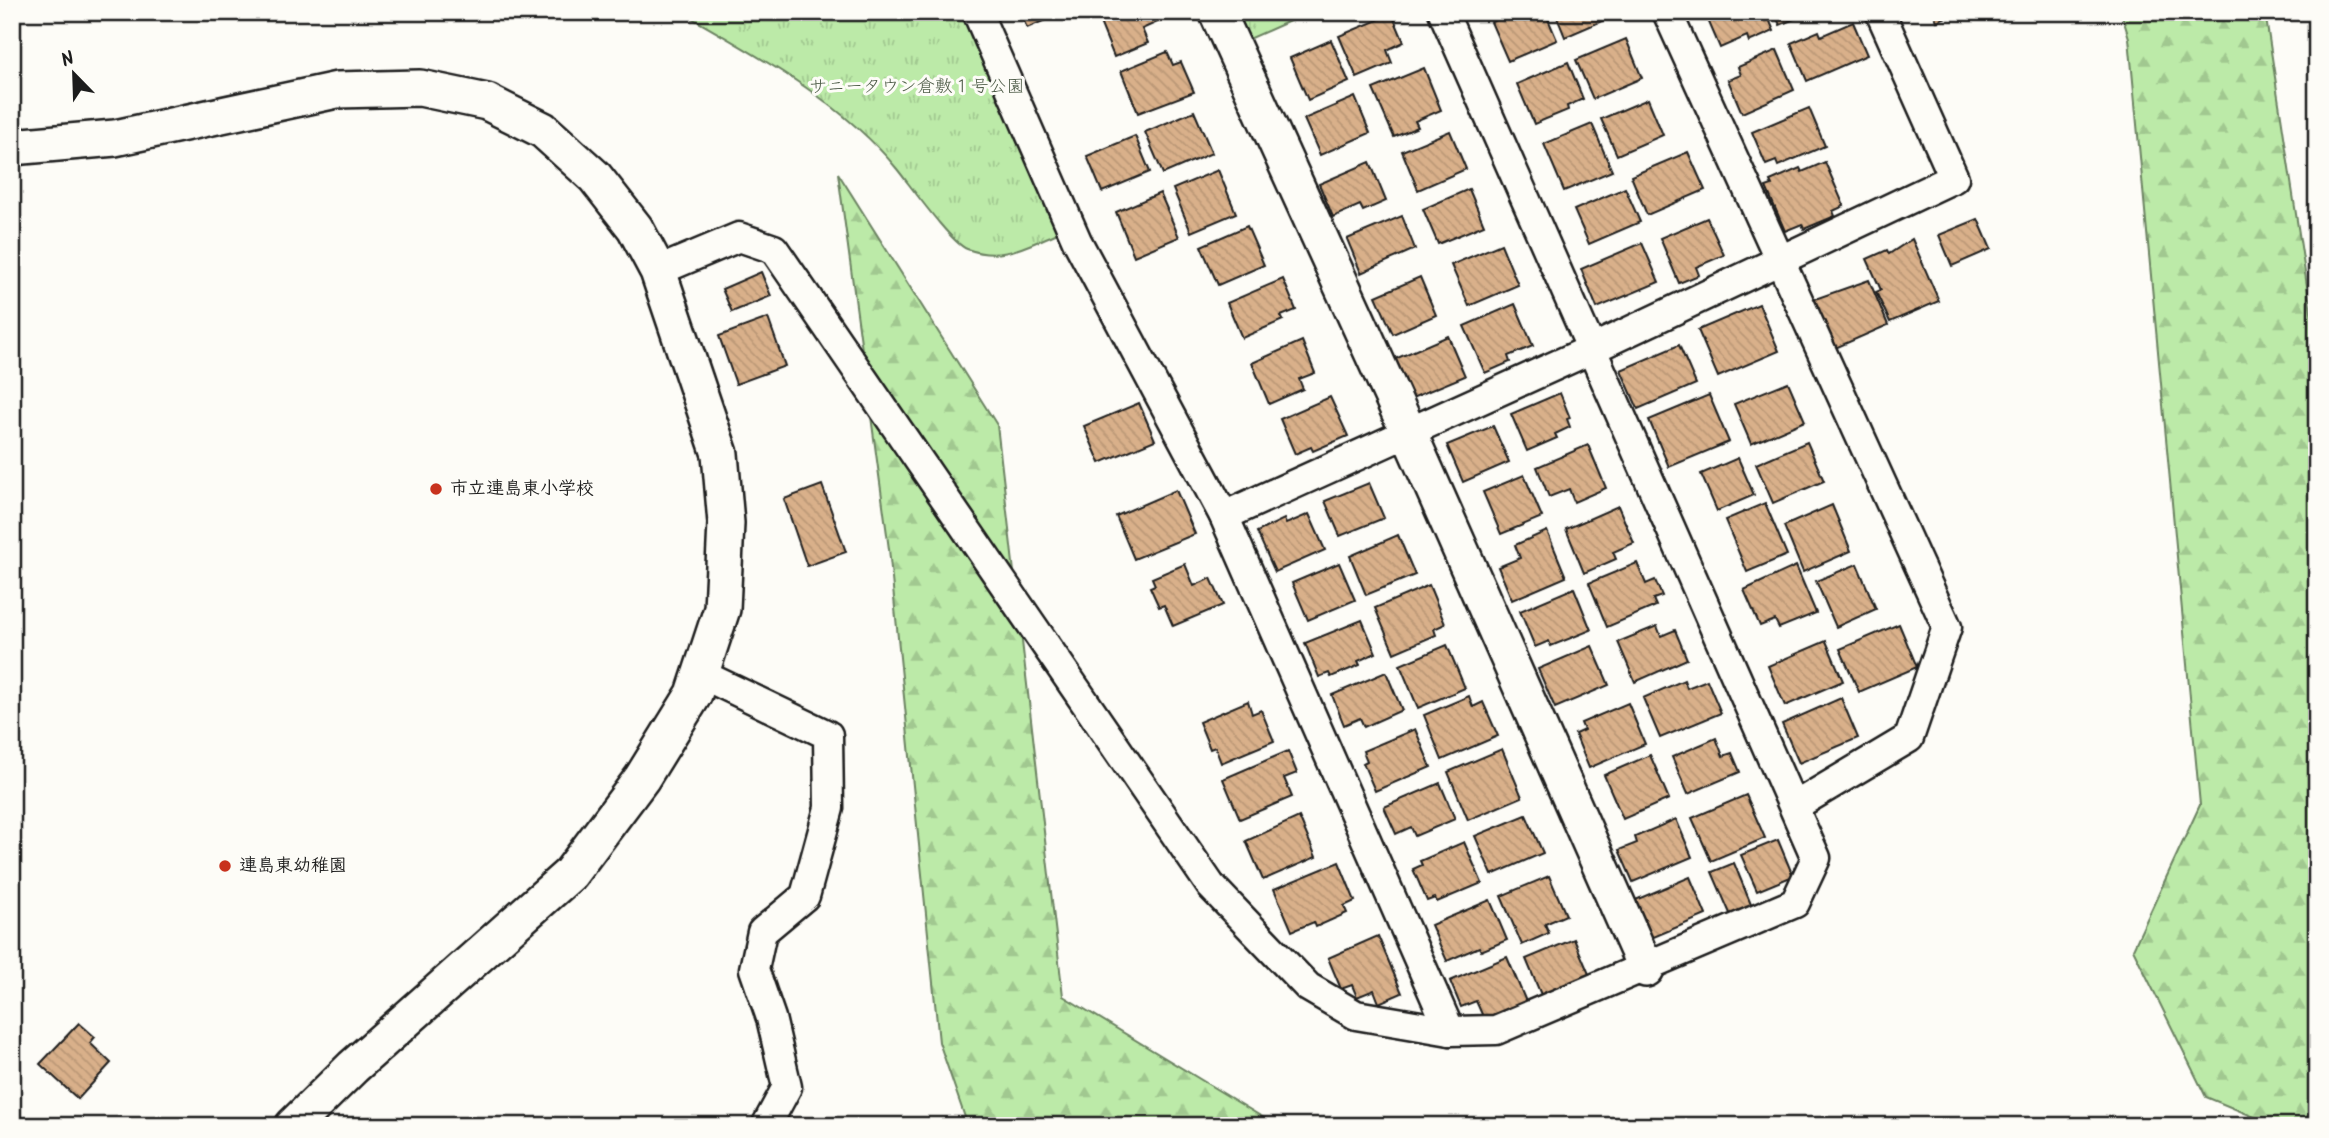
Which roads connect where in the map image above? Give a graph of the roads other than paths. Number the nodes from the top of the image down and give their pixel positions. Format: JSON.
{"nodes":[{"id":1,"x":977,"y":12,"type":"edge"},
{"id":2,"x":1217,"y":12,"type":"edge"},
{"id":3,"x":1443,"y":12,"type":"edge"},
{"id":4,"x":1667,"y":12,"type":"edge"},
{"id":5,"x":1880,"y":12,"type":"edge"},
{"id":6,"x":12,"y":146,"type":"edge"},
{"id":7,"x":1780,"y":261,"type":"junction"},
{"id":8,"x":657,"y":271,"type":"junction"},
{"id":9,"x":1592,"y":349,"type":"junction"},
{"id":10,"x":1408,"y":431,"type":"junction"},
{"id":11,"x":1224,"y":516,"type":"junction"},
{"id":12,"x":701,"y":674,"type":"junction"},
{"id":13,"x":1795,"y":806,"type":"junction"},
{"id":14,"x":1646,"y":969,"type":"junction"},
{"id":15,"x":1450,"y":1031,"type":"junction"},
{"id":16,"x":293,"y":1126,"type":"edge"},
{"id":17,"x":766,"y":1126,"type":"edge"}],
"edges":[{"from":1,"to":11,"type":"street"},
{"from":2,"to":10,"type":"street"},
{"from":3,"to":9,"type":"street"},
{"from":4,"to":7,"type":"street"},
{"from":5,"to":7,"type":"street"},
{"from":6,"to":8,"type":"street"},
{"from":7,"to":9,"type":"street"},
{"from":7,"to":13,"type":"street"},
{"from":8,"to":12,"type":"street"},
{"from":8,"to":15,"type":"street"},
{"from":9,"to":10,"type":"street"},
{"from":9,"to":13,"type":"street"},
{"from":10,"to":11,"type":"street"},
{"from":10,"to":14,"type":"street"},
{"from":11,"to":15,"type":"street"},
{"from":12,"to":16,"type":"street"},
{"from":12,"to":17,"type":"street"},
{"from":13,"to":14,"type":"street"},
{"from":14,"to":15,"type":"street"}]}
